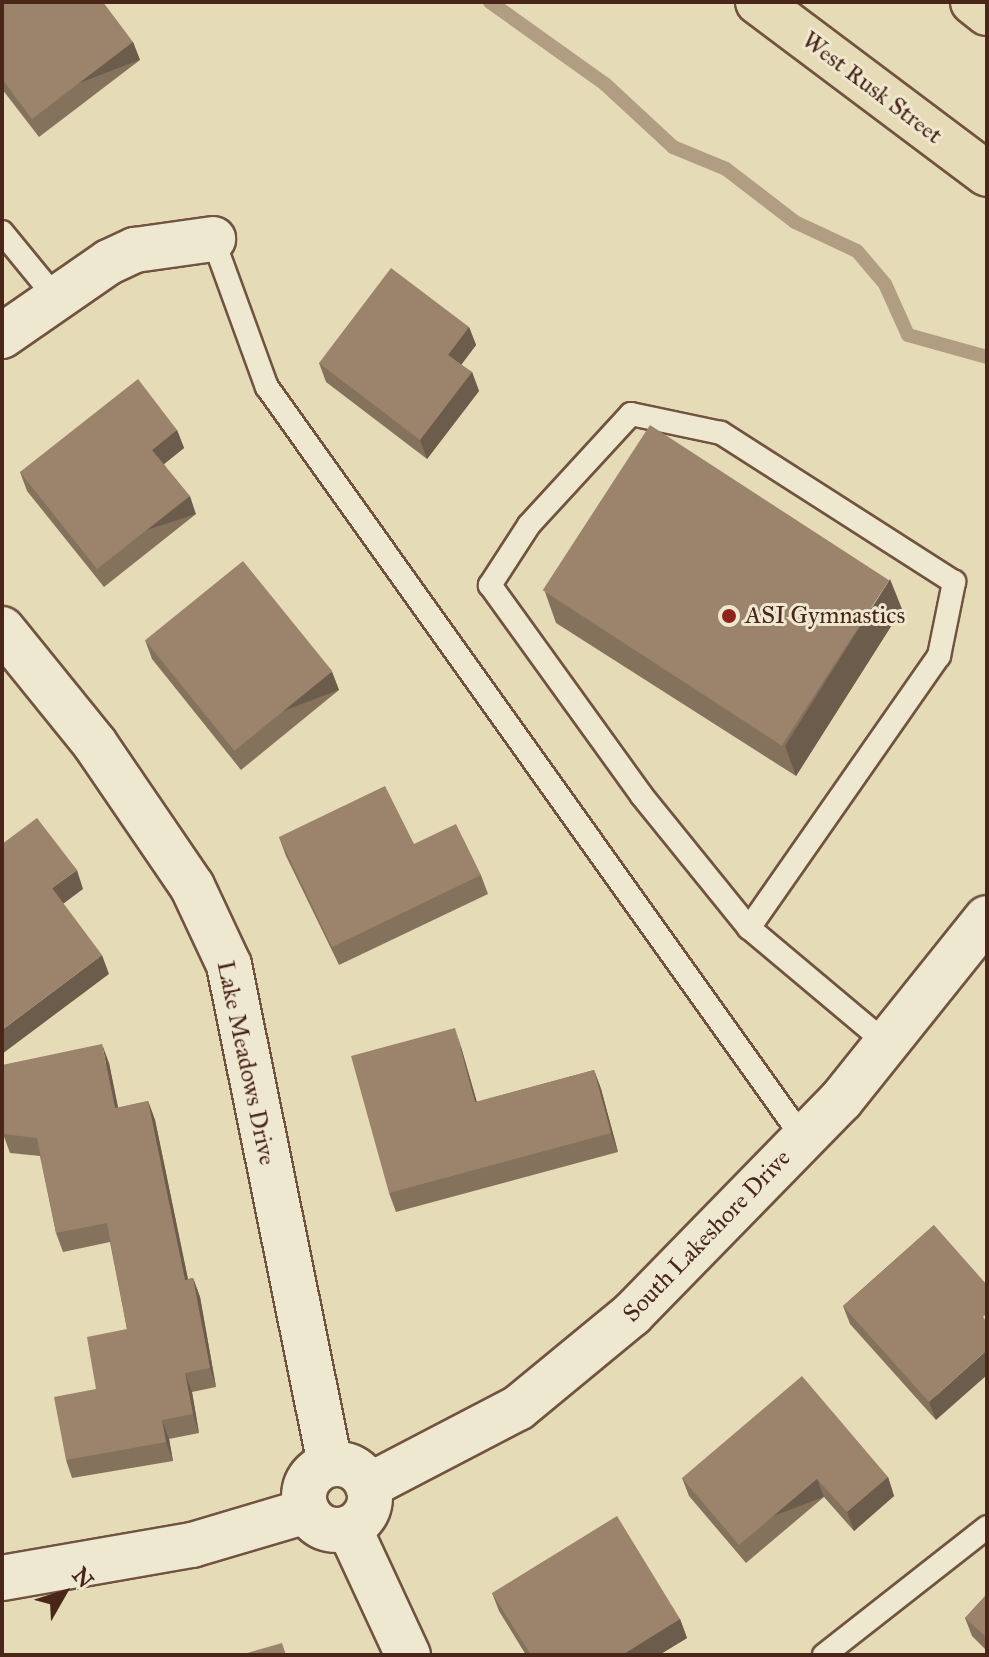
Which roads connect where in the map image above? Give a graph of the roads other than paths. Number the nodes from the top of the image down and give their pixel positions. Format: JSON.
{"nodes":[{"id":1,"x":758,"y":2,"type":"edge"},
{"id":2,"x":973,"y":2,"type":"edge"},
{"id":3,"x":987,"y":13,"type":"edge"},
{"id":4,"x":987,"y":174,"type":"edge"},
{"id":5,"x":2,"y":232,"type":"edge"},
{"id":6,"x":213,"y":239,"type":"joint"},
{"id":7,"x":56,"y":298,"type":"junction"},
{"id":8,"x":2,"y":336,"type":"edge"},
{"id":9,"x":2,"y":629,"type":"edge"},
{"id":10,"x":987,"y":918,"type":"edge"},
{"id":11,"x":749,"y":928,"type":"junction"},
{"id":12,"x":886,"y":1043,"type":"junction"},
{"id":13,"x":803,"y":1138,"type":"junction"},
{"id":14,"x":330,"y":1464,"type":"junction"},
{"id":15,"x":368,"y":1486,"type":"junction"},
{"id":16,"x":307,"y":1511,"type":"junction"},
{"id":17,"x":987,"y":1527,"type":"edge"},
{"id":18,"x":349,"y":1528,"type":"junction"},
{"id":19,"x":2,"y":1578,"type":"edge"},
{"id":20,"x":408,"y":1655,"type":"edge"},
{"id":21,"x":824,"y":1655,"type":"edge"}],
"edges":[{"from":1,"to":4,"type":"main road","name":"West Rusk Street"},
{"from":2,"to":3,"type":"main road"},
{"from":5,"to":7,"type":"lane"},
{"from":6,"to":7,"type":"street"},
{"from":6,"to":13,"type":"lane"},
{"from":7,"to":8,"type":"street"},
{"from":9,"to":14,"type":"street","name":"Lake Meadows Drive"},
{"from":10,"to":12,"type":"street","name":"South Lakeshore Drive"},
{"from":11,"to":11,"type":"lane"},
{"from":11,"to":12,"type":"lane"},
{"from":12,"to":13,"type":"street","name":"South Lakeshore Drive"},
{"from":13,"to":15,"type":"street","name":"South Lakeshore Drive"},
{"from":14,"to":15,"type":"street"},
{"from":14,"to":16,"type":"street"},
{"from":15,"to":18,"type":"street"},
{"from":16,"to":18,"type":"street"},
{"from":16,"to":19,"type":"street"},
{"from":17,"to":21,"type":"lane"},
{"from":18,"to":20,"type":"street"}]}
